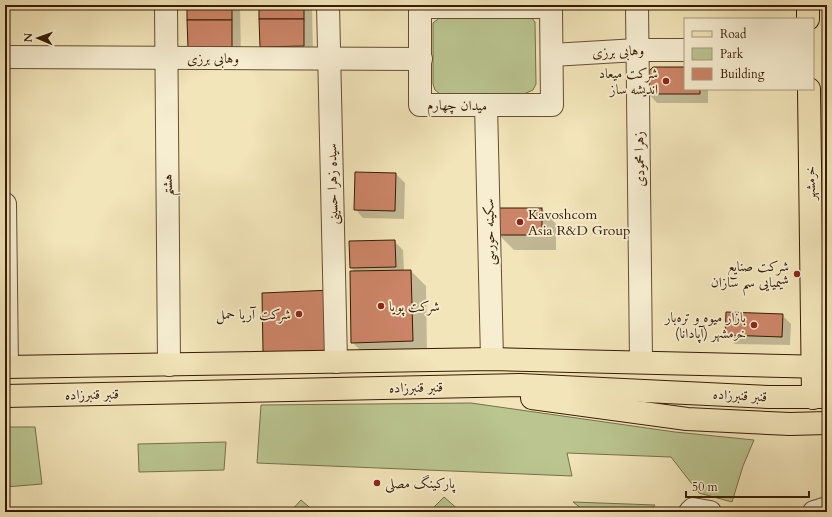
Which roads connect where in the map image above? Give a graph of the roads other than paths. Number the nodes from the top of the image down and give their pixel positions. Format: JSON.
{"nodes":[{"id":1,"x":166,"y":5,"type":"edge"},
{"id":2,"x":328,"y":5,"type":"edge"},
{"id":3,"x":637,"y":5,"type":"edge"},
{"id":4,"x":808,"y":5,"type":"edge"},
{"id":5,"x":484,"y":6,"type":"edge"},
{"id":6,"x":808,"y":18,"type":"edge"},
{"id":7,"x":638,"y":50,"type":"junction"},
{"id":8,"x":684,"y":50,"type":"edge"},
{"id":9,"x":552,"y":55,"type":"junction"},
{"id":10,"x":5,"y":57,"type":"edge"},
{"id":11,"x":166,"y":58,"type":"junction"},
{"id":12,"x":329,"y":59,"type":"junction"},
{"id":13,"x":420,"y":59,"type":"junction"},
{"id":14,"x":809,"y":90,"type":"edge"},
{"id":15,"x":486,"y":105,"type":"junction"},
{"id":16,"x":5,"y":204,"type":"edge"},
{"id":17,"x":492,"y":359,"type":"junction"},
{"id":18,"x":641,"y":361,"type":"junction"},
{"id":19,"x":336,"y":362,"type":"junction"},
{"id":20,"x":169,"y":365,"type":"junction"},
{"id":21,"x":820,"y":366,"type":"edge"},
{"id":22,"x":6,"y":367,"type":"edge"},
{"id":23,"x":444,"y":386,"type":"junction"},
{"id":24,"x":5,"y":396,"type":"edge"},
{"id":25,"x":820,"y":398,"type":"edge"},
{"id":26,"x":827,"y":423,"type":"edge"},
{"id":27,"x":827,"y":508,"type":"edge"},
{"id":28,"x":690,"y":512,"type":"edge"},
{"id":29,"x":710,"y":512,"type":"edge"},
{"id":30,"x":814,"y":512,"type":"edge"}],
"edges":[{"from":1,"to":11,"type":"street","name":"هشتم"},
{"from":2,"to":12,"type":"street","name":"سیده زهرا حسینی"},
{"from":3,"to":7,"type":"street","name":"زهرا محمودی"},
{"from":4,"to":6,"type":"main road"},
{"from":5,"to":9,"type":"street","name":"میدان چهارم"},
{"from":5,"to":13,"type":"street","name":"میدان چهارم"},
{"from":7,"to":8,"type":"street","name":"وهابی برزی"},
{"from":7,"to":9,"type":"street","name":"وهابی برزی"},
{"from":7,"to":18,"type":"street","name":"زهرا محمودی"},
{"from":9,"to":15,"type":"street","name":"میدان چهارم"},
{"from":10,"to":11,"type":"street","name":"وهابی برزی"},
{"from":11,"to":12,"type":"street","name":"وهابی برزی"},
{"from":11,"to":20,"type":"street","name":"هشتم"},
{"from":12,"to":13,"type":"street","name":"وهابی برزی"},
{"from":12,"to":19,"type":"street","name":"سیده زهرا حسینی"},
{"from":13,"to":15,"type":"street","name":"میدان چهارم"},
{"from":14,"to":21,"type":"main road","name":"خرمشهر"},
{"from":15,"to":17,"type":"street","name":"سکینه حورسی"},
{"from":16,"to":22,"type":"street"},
{"from":17,"to":18,"type":"main road","name":"قنبر قنبرزاده"},
{"from":17,"to":19,"type":"main road","name":"قنبر قنبرزاده"},
{"from":18,"to":21,"type":"main road","name":"قنبر قنبرزاده"},
{"from":19,"to":20,"type":"main road","name":"قنبر قنبرزاده"},
{"from":20,"to":22,"type":"main road","name":"قنبر قنبرزاده"},
{"from":21,"to":25,"type":"main road","name":"خرمشهر"},
{"from":23,"to":24,"type":"main road","name":"قنبر قنبرزاده"},
{"from":23,"to":25,"type":"main road","name":"قنبر قنبرزاده"},
{"from":23,"to":26,"type":"main road"},
{"from":27,"to":30,"type":"street"},
{"from":28,"to":29,"type":"street"}]}
